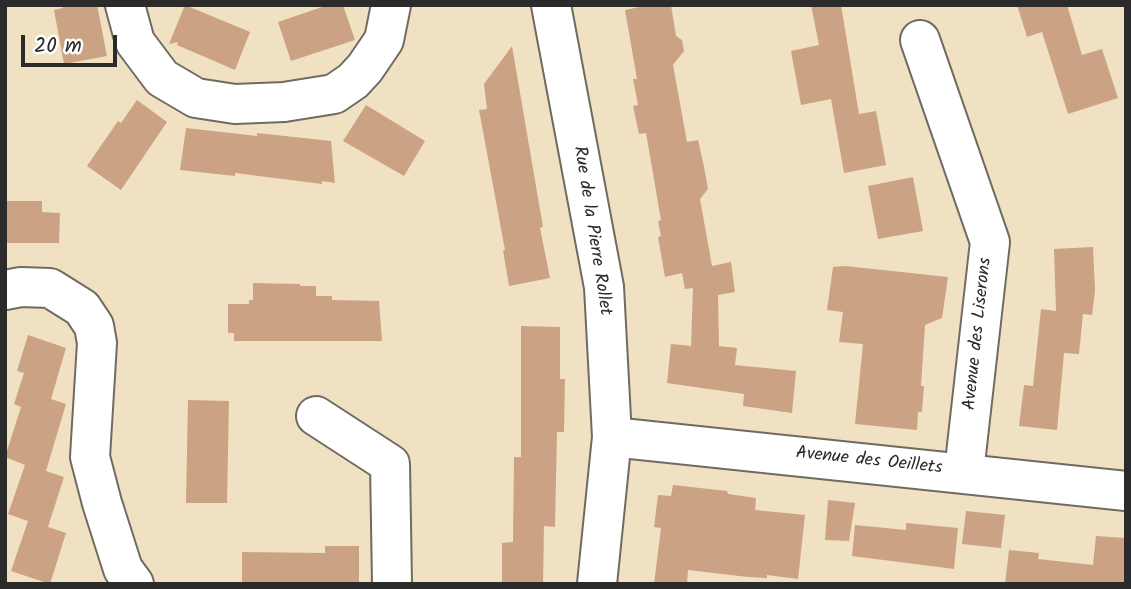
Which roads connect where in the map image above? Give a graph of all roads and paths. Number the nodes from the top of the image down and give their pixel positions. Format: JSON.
{"nodes":[{"id":1,"x":125,"y":5,"type":"edge"},
{"id":2,"x":391,"y":5,"type":"edge"},
{"id":3,"x":551,"y":5,"type":"edge"},
{"id":4,"x":920,"y":40,"type":"dead end"},
{"id":5,"x":5,"y":290,"type":"edge"},
{"id":6,"x":316,"y":416,"type":"dead end"},
{"id":7,"x":612,"y":436,"type":"junction"},
{"id":8,"x":964,"y":472,"type":"junction"},
{"id":9,"x":1126,"y":491,"type":"edge"},
{"id":10,"x":134,"y":584,"type":"edge"},
{"id":11,"x":392,"y":584,"type":"edge"},
{"id":12,"x":597,"y":584,"type":"edge"}],
"edges":[{"from":1,"to":2,"type":"street"},
{"from":3,"to":7,"type":"street","name":"Rue de la Pierre Rollet"},
{"from":4,"to":8,"type":"street","name":"Avenue des Liserons"},
{"from":5,"to":10,"type":"street"},
{"from":6,"to":11,"type":"street"},
{"from":7,"to":8,"type":"street","name":"Avenue des Oeillets"},
{"from":7,"to":12,"type":"street","name":"Rue de la Pierre Rollet"},
{"from":8,"to":9,"type":"street","name":"Avenue des Oeillets"}]}
